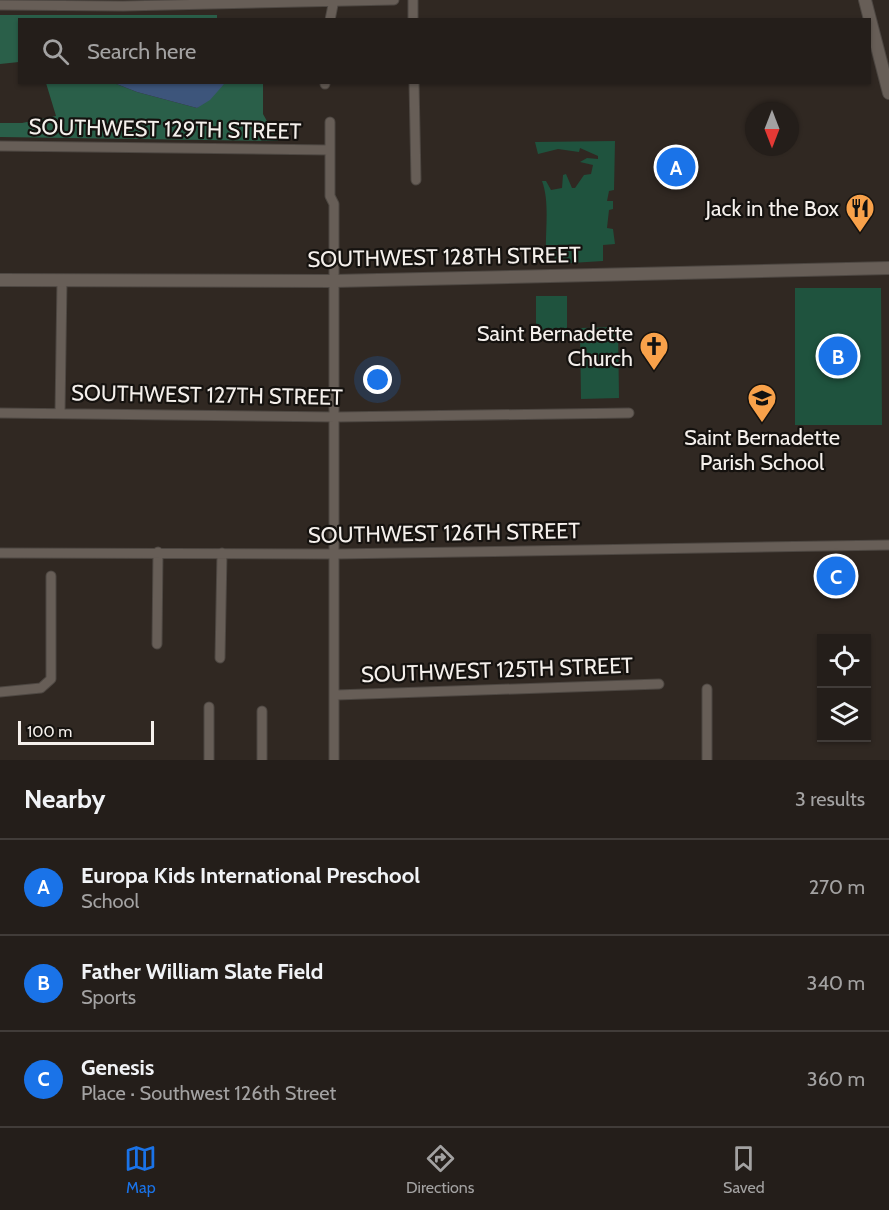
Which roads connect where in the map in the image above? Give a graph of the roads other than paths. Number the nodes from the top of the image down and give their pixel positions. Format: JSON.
{"nodes":[{"id":1,"x":394,"y":0,"type":"edge"},
{"id":2,"x":413,"y":0,"type":"edge"},
{"id":3,"x":865,"y":0,"type":"edge"},
{"id":4,"x":334,"y":1,"type":"edge"},
{"id":5,"x":0,"y":5,"type":"edge"},
{"id":6,"x":330,"y":18,"type":"edge"},
{"id":7,"x":413,"y":18,"type":"edge"},
{"id":8,"x":870,"y":18,"type":"edge"},
{"id":9,"x":871,"y":23,"type":"edge"},
{"id":10,"x":414,"y":84,"type":"edge"},
{"id":11,"x":889,"y":93,"type":"edge"},
{"id":12,"x":330,"y":122,"type":"dead end"},
{"id":13,"x":0,"y":146,"type":"edge"},
{"id":14,"x":330,"y":150,"type":"junction"},
{"id":15,"x":416,"y":180,"type":"dead end"},
{"id":16,"x":889,"y":268,"type":"edge"},
{"id":17,"x":0,"y":280,"type":"edge"},
{"id":18,"x":62,"y":280,"type":"junction"},
{"id":19,"x":334,"y":281,"type":"junction"},
{"id":20,"x":60,"y":412,"type":"junction"},
{"id":21,"x":0,"y":413,"type":"edge"},
{"id":22,"x":629,"y":413,"type":"dead end"},
{"id":23,"x":336,"y":417,"type":"junction"},
{"id":24,"x":889,"y":545,"type":"edge"},
{"id":25,"x":158,"y":552,"type":"junction"},
{"id":26,"x":0,"y":553,"type":"edge"},
{"id":27,"x":222,"y":553,"type":"junction"},
{"id":28,"x":336,"y":554,"type":"junction"},
{"id":29,"x":51,"y":576,"type":"dead end"},
{"id":30,"x":157,"y":644,"type":"dead end"},
{"id":31,"x":220,"y":658,"type":"dead end"},
{"id":32,"x":659,"y":684,"type":"dead end"},
{"id":33,"x":707,"y":689,"type":"dead end"},
{"id":34,"x":0,"y":692,"type":"edge"},
{"id":35,"x":336,"y":695,"type":"junction"},
{"id":36,"x":209,"y":707,"type":"dead end"},
{"id":37,"x":262,"y":711,"type":"dead end"},
{"id":38,"x":208,"y":760,"type":"edge"},
{"id":39,"x":262,"y":760,"type":"edge"},
{"id":40,"x":334,"y":760,"type":"edge"},
{"id":41,"x":707,"y":760,"type":"edge"}],
"edges":[{"from":1,"to":4,"type":"street"},
{"from":2,"to":7,"type":"street"},
{"from":3,"to":8,"type":"main road"},
{"from":4,"to":5,"type":"street"},
{"from":4,"to":6,"type":"street"},
{"from":9,"to":11,"type":"main road"},
{"from":10,"to":15,"type":"street"},
{"from":12,"to":14,"type":"street"},
{"from":13,"to":14,"type":"street","name":"SOUTHWEST 129TH STREET"},
{"from":14,"to":19,"type":"street"},
{"from":16,"to":19,"type":"main road","name":"SOUTHWEST 128TH STREET"},
{"from":17,"to":18,"type":"main road","name":"SOUTHWEST 128TH STREET"},
{"from":18,"to":19,"type":"main road","name":"SOUTHWEST 128TH STREET"},
{"from":18,"to":20,"type":"street"},
{"from":19,"to":23,"type":"street"},
{"from":20,"to":21,"type":"street","name":"SOUTHWEST 127TH STREET"},
{"from":20,"to":23,"type":"street","name":"SOUTHWEST 127TH STREET"},
{"from":22,"to":23,"type":"street","name":"SOUTHWEST 127TH STREET"},
{"from":23,"to":28,"type":"street"},
{"from":24,"to":28,"type":"street","name":"SOUTHWEST 126TH STREET"},
{"from":25,"to":26,"type":"street","name":"SOUTHWEST 126TH STREET"},
{"from":25,"to":27,"type":"street","name":"SOUTHWEST 126TH STREET"},
{"from":25,"to":30,"type":"street"},
{"from":27,"to":28,"type":"street","name":"SOUTHWEST 126TH STREET"},
{"from":27,"to":31,"type":"street"},
{"from":28,"to":35,"type":"street"},
{"from":29,"to":34,"type":"street"},
{"from":32,"to":35,"type":"street","name":"SOUTHWEST 125TH STREET"},
{"from":33,"to":41,"type":"street"},
{"from":35,"to":40,"type":"street"},
{"from":36,"to":38,"type":"street"},
{"from":37,"to":39,"type":"street"}]}
